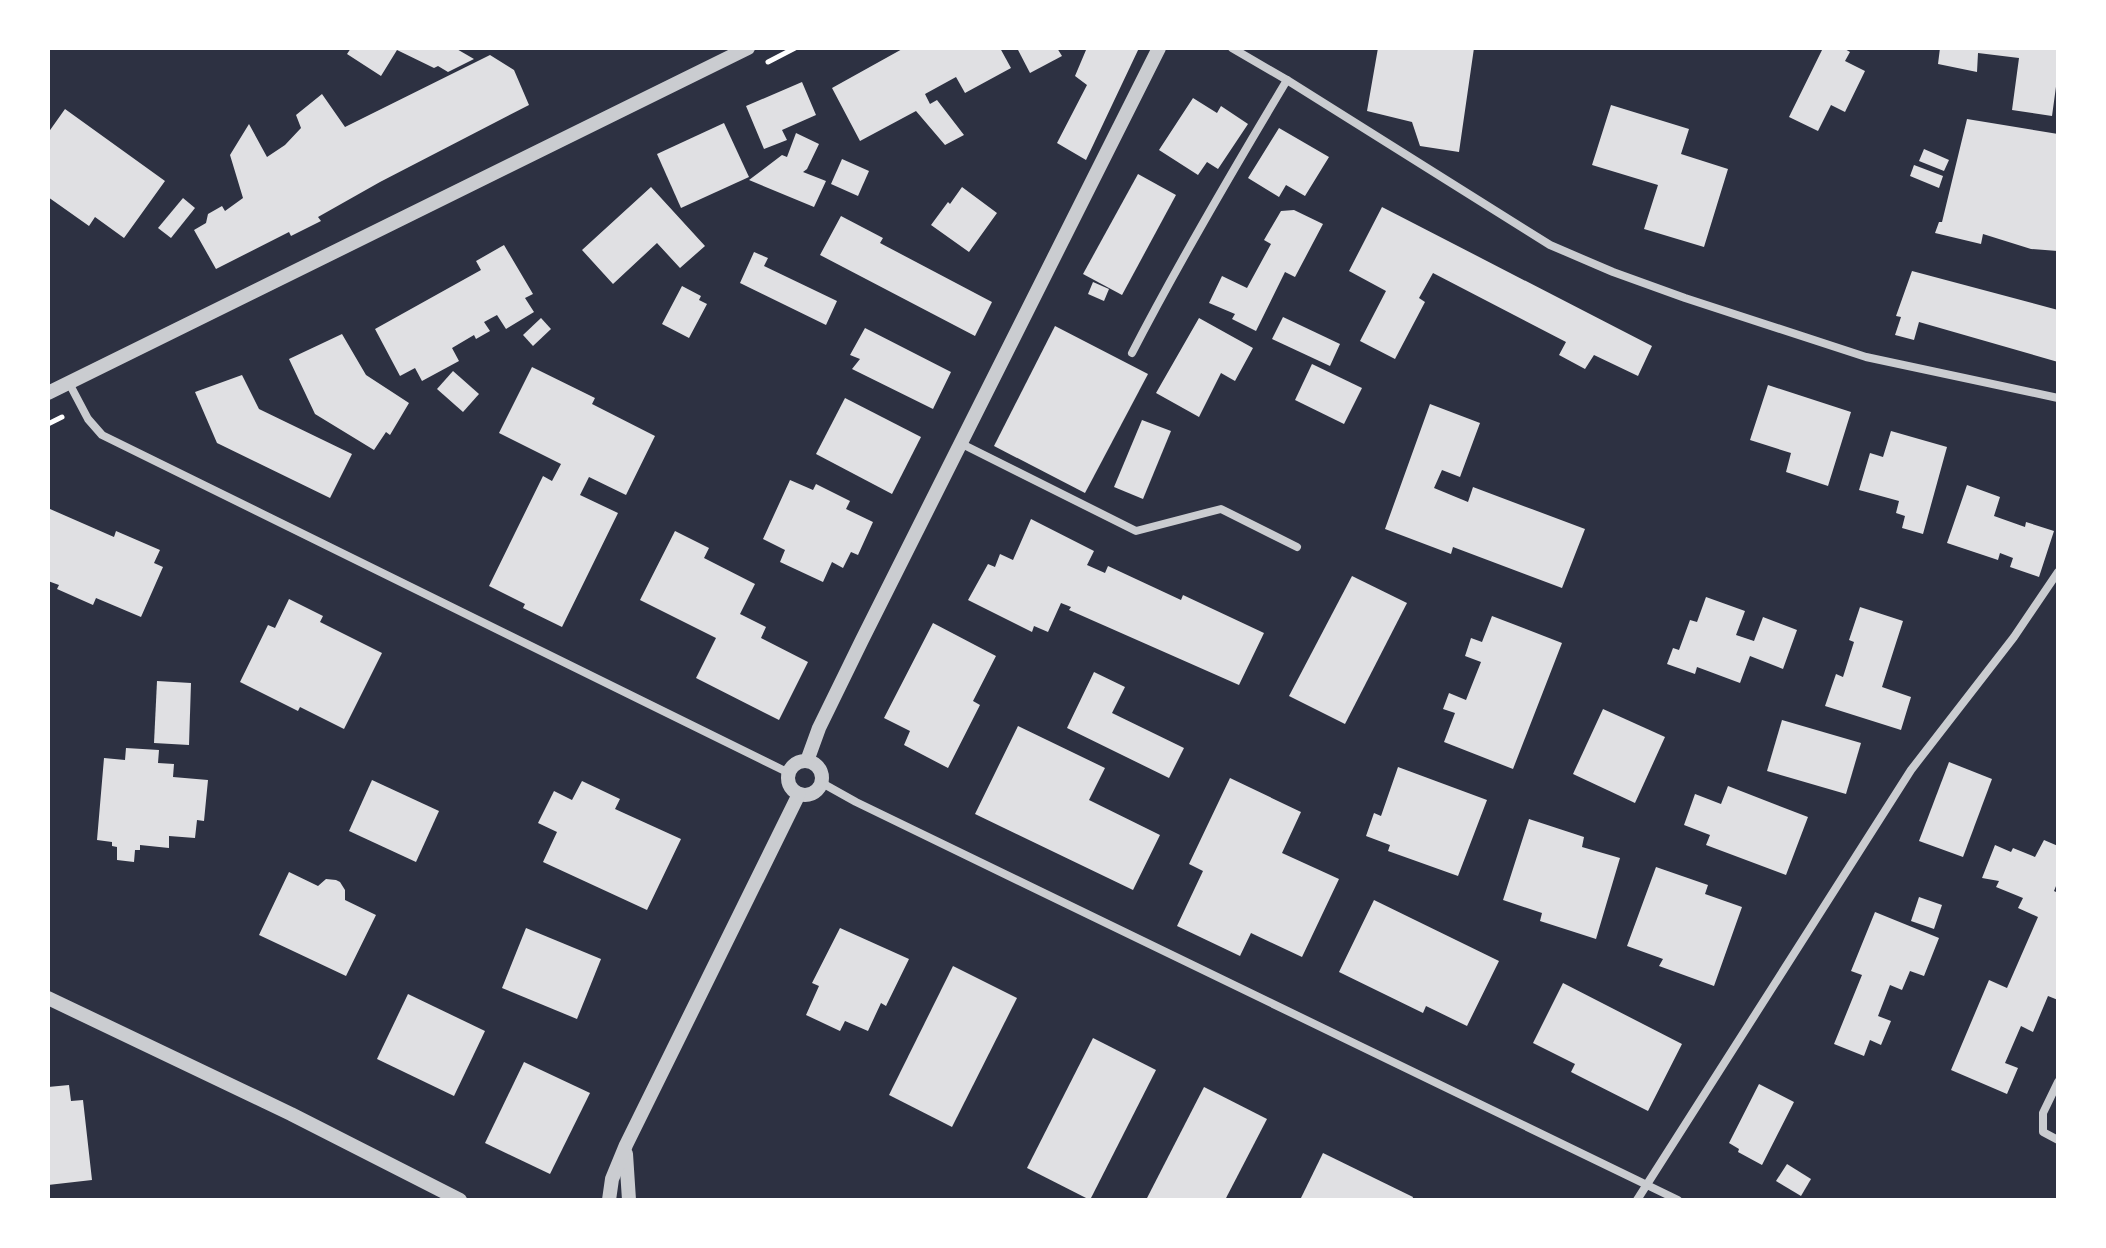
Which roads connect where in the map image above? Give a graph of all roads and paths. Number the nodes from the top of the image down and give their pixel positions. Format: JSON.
{"nodes":[{"id":1,"x":748,"y":48,"type":"edge"},
{"id":2,"x":1159,"y":48,"type":"edge"},
{"id":3,"x":1232,"y":48,"type":"edge"},
{"id":4,"x":1287,"y":80,"type":"junction"},
{"id":5,"x":1132,"y":353,"type":"dead end"},
{"id":6,"x":69,"y":383,"type":"junction"},
{"id":7,"x":48,"y":393,"type":"edge"},
{"id":8,"x":2058,"y":398,"type":"edge"},
{"id":9,"x":960,"y":443,"type":"junction"},
{"id":10,"x":1297,"y":547,"type":"dead end"},
{"id":11,"x":2058,"y":572,"type":"edge"},
{"id":12,"x":807,"y":761,"type":"junction"},
{"id":13,"x":789,"y":773,"type":"junction"},
{"id":14,"x":822,"y":783,"type":"junction"},
{"id":15,"x":799,"y":794,"type":"junction"},
{"id":16,"x":48,"y":998,"type":"edge"},
{"id":17,"x":2058,"y":1082,"type":"edge"},
{"id":18,"x":2058,"y":1140,"type":"edge"},
{"id":19,"x":626,"y":1145,"type":"junction"},
{"id":20,"x":1647,"y":1185,"type":"junction"},
{"id":21,"x":460,"y":1200,"type":"edge"},
{"id":22,"x":609,"y":1200,"type":"edge"},
{"id":23,"x":629,"y":1200,"type":"edge"},
{"id":24,"x":1637,"y":1200,"type":"edge"},
{"id":25,"x":1678,"y":1200,"type":"edge"}],
"edges":[{"from":1,"to":6,"type":"street"},
{"from":2,"to":9,"type":"street"},
{"from":3,"to":4,"type":"street"},
{"from":4,"to":5,"type":"street"},
{"from":4,"to":8,"type":"street"},
{"from":6,"to":7,"type":"street"},
{"from":6,"to":13,"type":"street"},
{"from":9,"to":10,"type":"street"},
{"from":9,"to":12,"type":"street"},
{"from":11,"to":20,"type":"street"},
{"from":12,"to":13,"type":"street"},
{"from":12,"to":14,"type":"street"},
{"from":13,"to":15,"type":"street"},
{"from":14,"to":15,"type":"street"},
{"from":14,"to":20,"type":"street"},
{"from":15,"to":19,"type":"street"},
{"from":16,"to":21,"type":"street"},
{"from":17,"to":18,"type":"street"},
{"from":19,"to":22,"type":"street"},
{"from":19,"to":23,"type":"street"},
{"from":20,"to":24,"type":"street"},
{"from":20,"to":25,"type":"street"}]}
